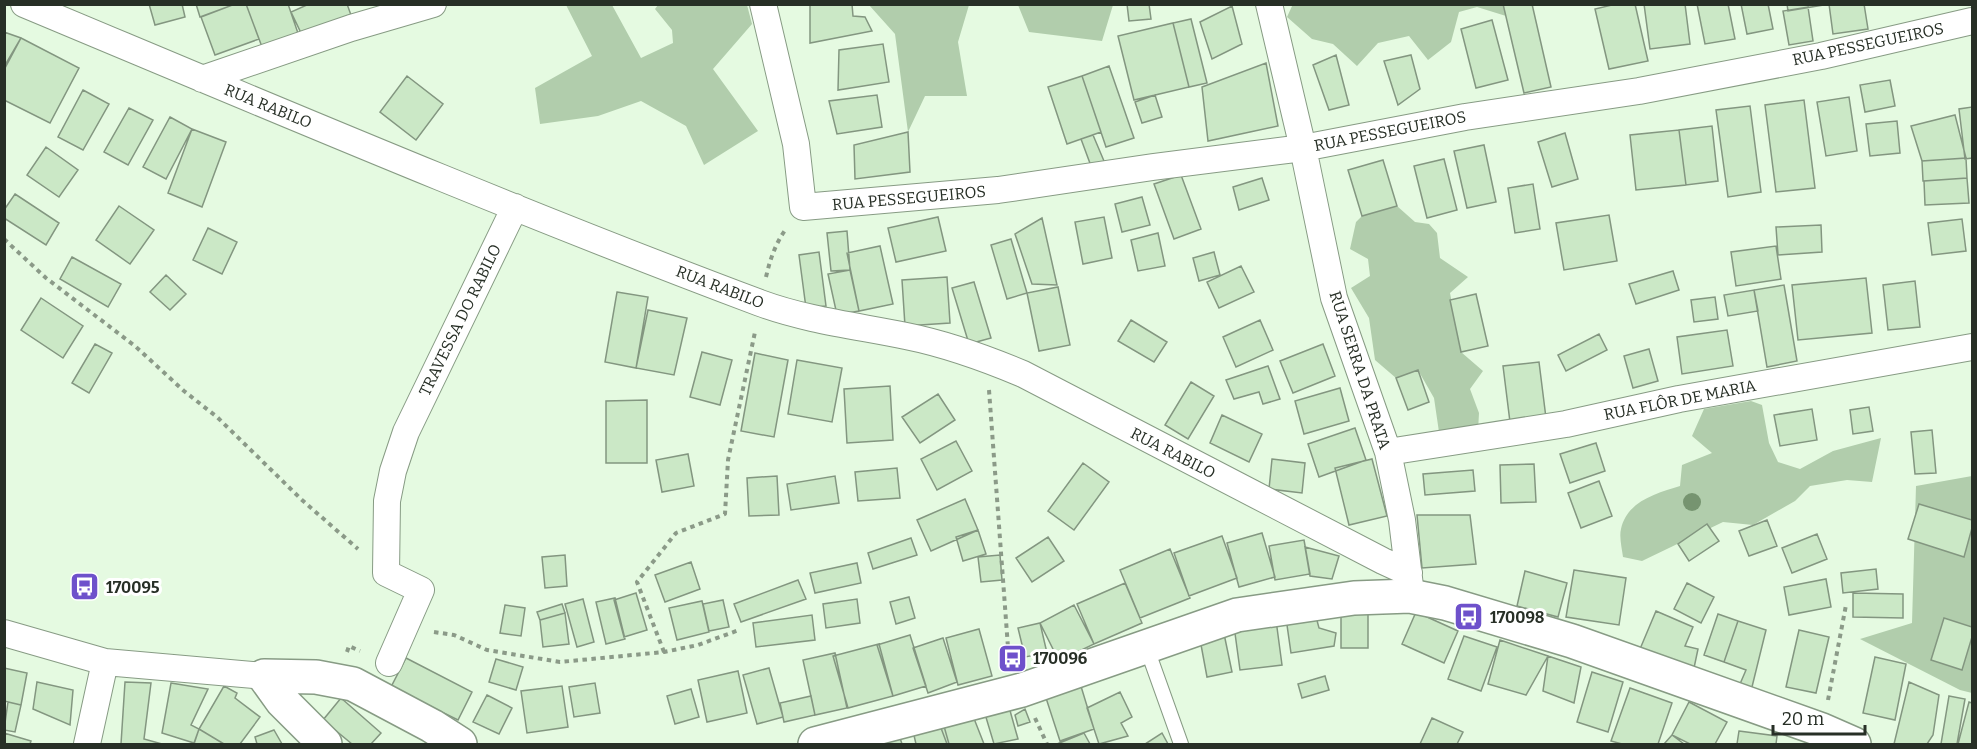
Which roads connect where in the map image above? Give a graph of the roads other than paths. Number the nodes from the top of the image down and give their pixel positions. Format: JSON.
{"nodes":[{"id":1,"x":24,"y":4,"type":"edge"},
{"id":2,"x":433,"y":4,"type":"edge"},
{"id":3,"x":763,"y":4,"type":"edge"},
{"id":4,"x":1269,"y":4,"type":"edge"},
{"id":5,"x":1972,"y":21,"type":"edge"},
{"id":6,"x":202,"y":79,"type":"junction"},
{"id":7,"x":1304,"y":148,"type":"junction"},
{"id":8,"x":515,"y":207,"type":"junction"},
{"id":9,"x":1972,"y":347,"type":"edge"},
{"id":10,"x":1388,"y":452,"type":"junction"},
{"id":11,"x":1409,"y":584,"type":"junction"},
{"id":12,"x":4,"y":633,"type":"edge"},
{"id":13,"x":1146,"y":646,"type":"junction"},
{"id":14,"x":105,"y":662,"type":"junction"},
{"id":15,"x":389,"y":663,"type":"dead end"},
{"id":16,"x":264,"y":676,"type":"junction"},
{"id":17,"x":87,"y":744,"type":"edge"},
{"id":18,"x":325,"y":744,"type":"edge"},
{"id":19,"x":460,"y":744,"type":"edge"},
{"id":20,"x":815,"y":744,"type":"edge"},
{"id":21,"x":1181,"y":744,"type":"edge"},
{"id":22,"x":1854,"y":744,"type":"edge"}],
"edges":[{"from":1,"to":6,"type":"street","name":"RUA RABILO"},
{"from":2,"to":6,"type":"street"},
{"from":3,"to":7,"type":"street","name":"RUA PESSEGUEIROS"},
{"from":4,"to":7,"type":"street","name":"RUA SERRA DA PRATA"},
{"from":5,"to":7,"type":"street","name":"RUA PESSEGUEIROS"},
{"from":6,"to":8,"type":"street","name":"RUA RABILO"},
{"from":7,"to":10,"type":"street","name":"RUA SERRA DA PRATA"},
{"from":8,"to":11,"type":"street","name":"RUA RABILO"},
{"from":8,"to":15,"type":"street","name":"TRAVESSA DO RABILO"},
{"from":9,"to":10,"type":"street","name":"RUA FLÔR DE MARIA"},
{"from":10,"to":11,"type":"street","name":"RUA SERRA DA PRATA"},
{"from":11,"to":13,"type":"main road"},
{"from":11,"to":22,"type":"main road"},
{"from":12,"to":14,"type":"street"},
{"from":13,"to":20,"type":"main road"},
{"from":13,"to":21,"type":"lane"},
{"from":14,"to":16,"type":"street"},
{"from":14,"to":17,"type":"street"},
{"from":16,"to":18,"type":"main road"},
{"from":16,"to":19,"type":"main road"}]}
